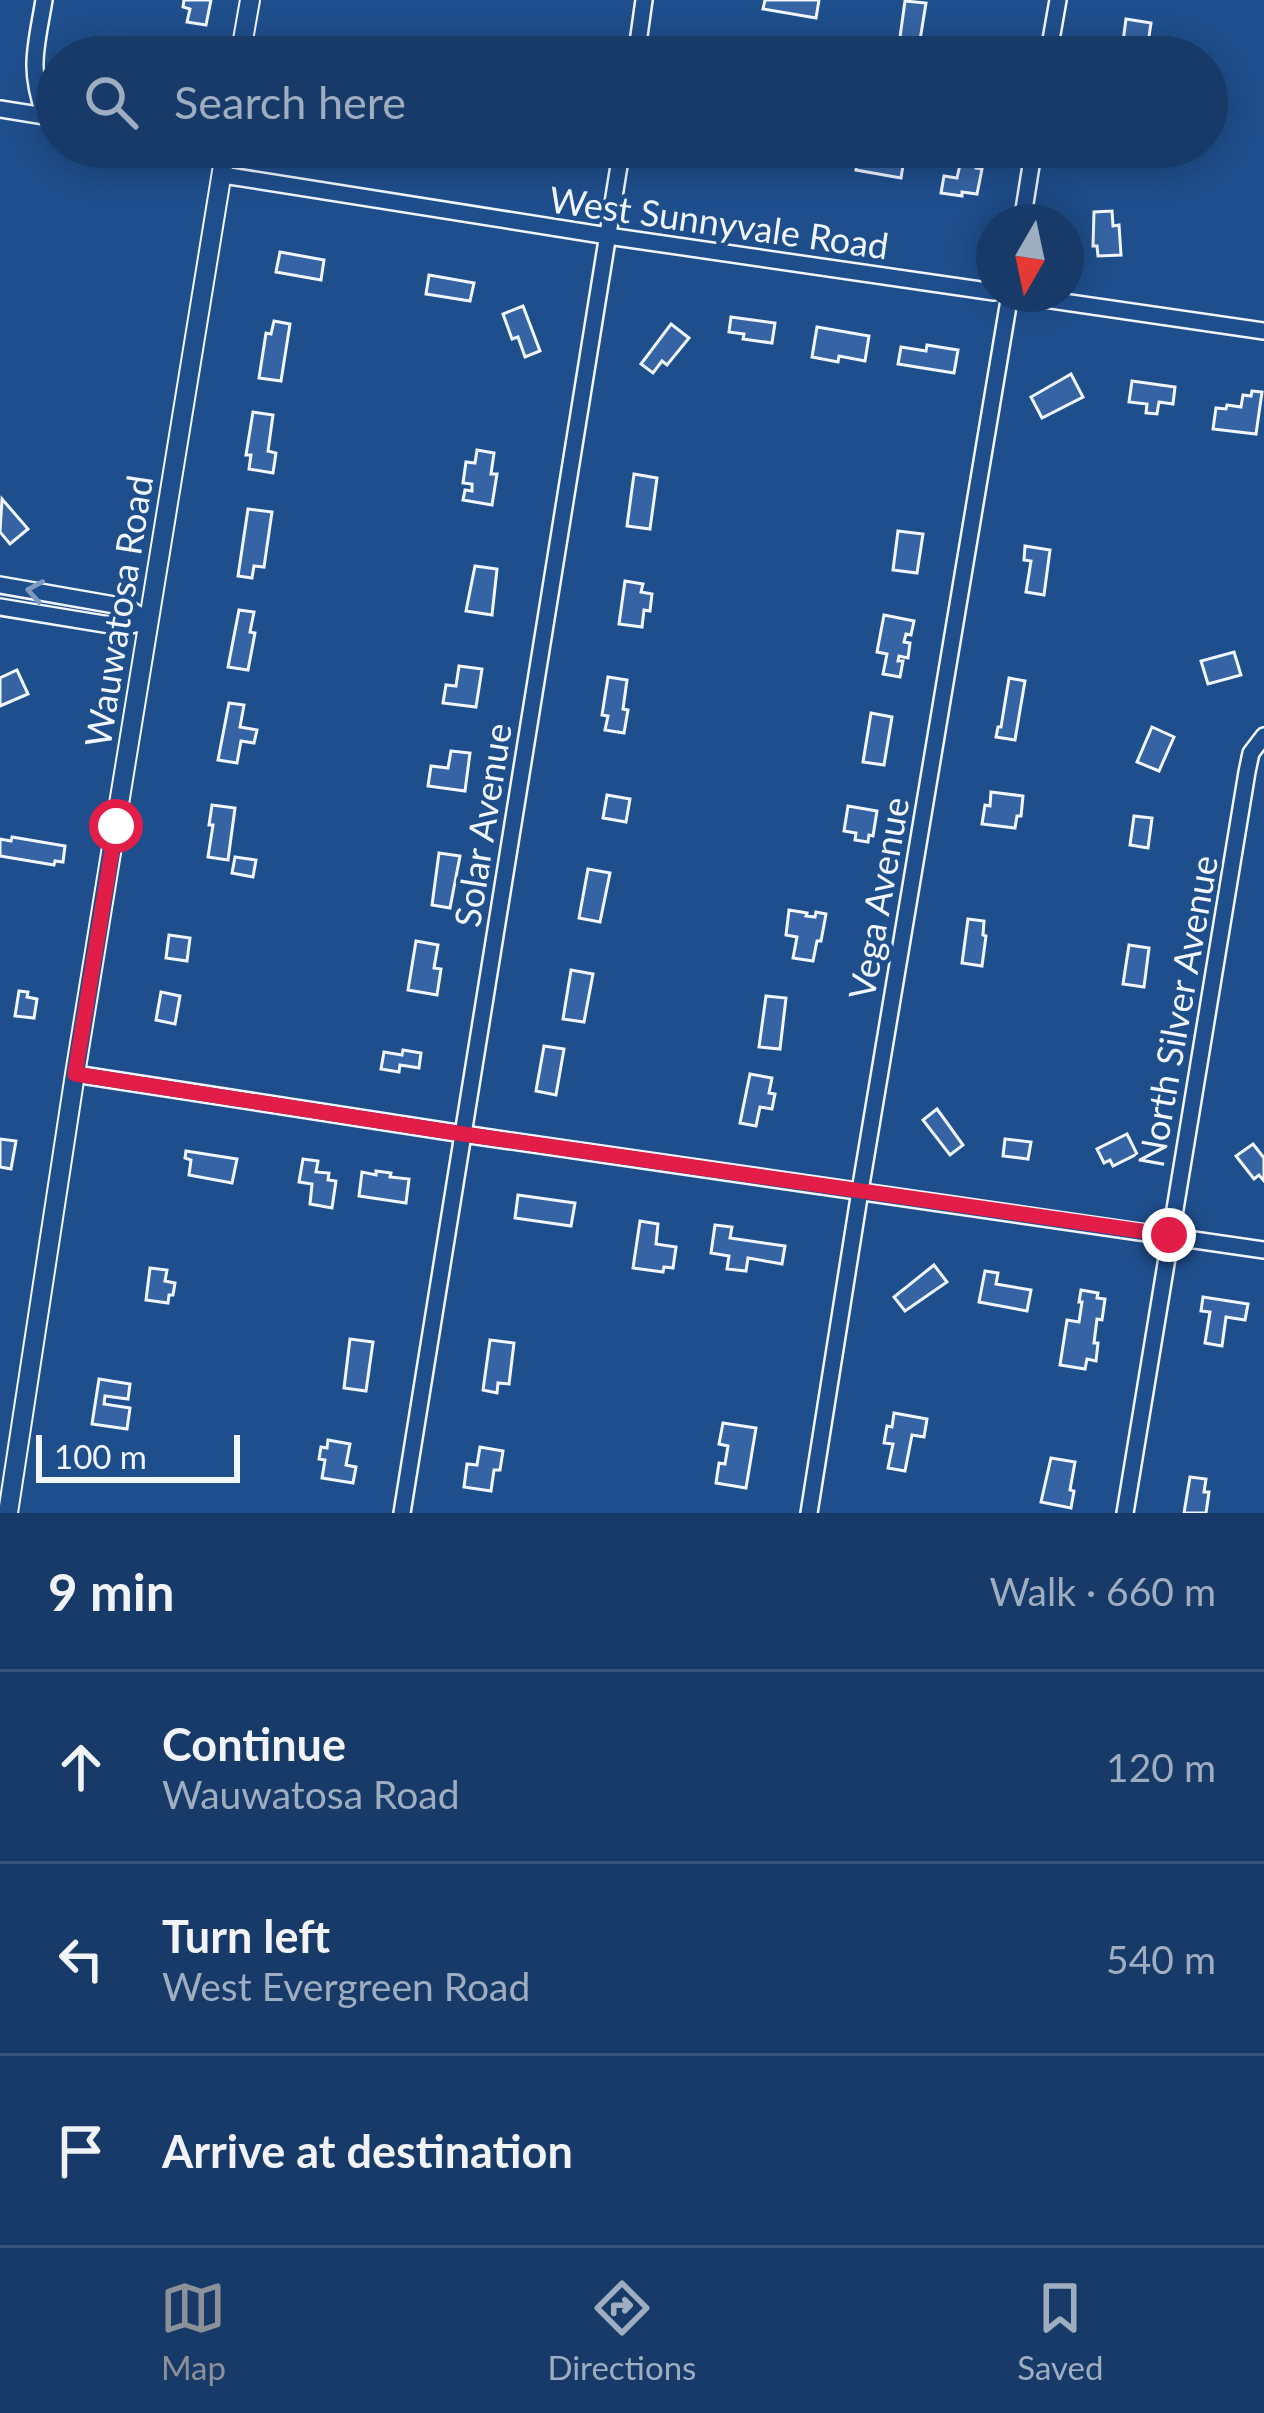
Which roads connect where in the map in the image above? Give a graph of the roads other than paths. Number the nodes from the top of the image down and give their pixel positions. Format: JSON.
{"nodes":[{"id":1,"x":44,"y":0,"type":"edge"},
{"id":2,"x":250,"y":0,"type":"edge"},
{"id":3,"x":644,"y":0,"type":"edge"},
{"id":4,"x":1058,"y":0,"type":"edge"},
{"id":5,"x":38,"y":36,"type":"edge"},
{"id":6,"x":244,"y":36,"type":"edge"},
{"id":7,"x":639,"y":36,"type":"edge"},
{"id":8,"x":1052,"y":36,"type":"edge"},
{"id":9,"x":36,"y":49,"type":"edge"},
{"id":10,"x":36,"y":90,"type":"edge"},
{"id":11,"x":0,"y":109,"type":"edge"},
{"id":12,"x":36,"y":115,"type":"edge"},
{"id":13,"x":224,"y":168,"type":"edge"},
{"id":14,"x":619,"y":168,"type":"edge"},
{"id":15,"x":1031,"y":168,"type":"edge"},
{"id":16,"x":223,"y":175,"type":"junction"},
{"id":17,"x":1025,"y":204,"type":"edge"},
{"id":18,"x":608,"y":236,"type":"junction"},
{"id":19,"x":976,"y":289,"type":"edge"},
{"id":20,"x":1084,"y":305,"type":"edge"},
{"id":21,"x":1007,"y":312,"type":"edge"},
{"id":22,"x":1264,"y":332,"type":"edge"},
{"id":23,"x":0,"y":585,"type":"edge"},
{"id":24,"x":0,"y":608,"type":"edge"},
{"id":25,"x":149,"y":621,"type":"junction"},
{"id":26,"x":1264,"y":736,"type":"edge"},
{"id":27,"x":75,"y":1074,"type":"junction"},
{"id":28,"x":463,"y":1134,"type":"junction"},
{"id":29,"x":860,"y":1191,"type":"junction"},
{"id":30,"x":1169,"y":1235,"type":"junction"},
{"id":31,"x":1264,"y":1250,"type":"edge"},
{"id":32,"x":8,"y":1513,"type":"edge"},
{"id":33,"x":402,"y":1513,"type":"edge"},
{"id":34,"x":809,"y":1513,"type":"edge"},
{"id":35,"x":1125,"y":1513,"type":"edge"}],
"edges":[{"from":1,"to":5,"type":"street"},
{"from":2,"to":6,"type":"main road"},
{"from":3,"to":7,"type":"street"},
{"from":4,"to":8,"type":"street"},
{"from":9,"to":10,"type":"street"},
{"from":11,"to":12,"type":"street"},
{"from":13,"to":16,"type":"main road","name":"Wauwatosa Road"},
{"from":14,"to":18,"type":"street","name":"Solar Avenue"},
{"from":15,"to":17,"type":"street"},
{"from":16,"to":18,"type":"street","name":"West Sunnyvale Road"},
{"from":16,"to":25,"type":"main road","name":"Wauwatosa Road"},
{"from":18,"to":19,"type":"street","name":"West Sunnyvale Road"},
{"from":18,"to":28,"type":"street","name":"Solar Avenue"},
{"from":20,"to":22,"type":"street"},
{"from":21,"to":29,"type":"street","name":"Vega Avenue"},
{"from":25,"to":23,"type":"street","one_way":true},
{"from":24,"to":25,"type":"street"},
{"from":25,"to":27,"type":"main road","name":"Wauwatosa Road"},
{"from":26,"to":30,"type":"street","name":"North Silver Avenue"},
{"from":27,"to":28,"type":"street"},
{"from":27,"to":32,"type":"main road","name":"Wauwatosa Road"},
{"from":28,"to":29,"type":"street"},
{"from":28,"to":33,"type":"street","name":"Solar Avenue"},
{"from":29,"to":30,"type":"street"},
{"from":29,"to":34,"type":"street","name":"Vega Avenue"},
{"from":30,"to":31,"type":"street"},
{"from":30,"to":35,"type":"street","name":"North Silver Avenue"}]}
